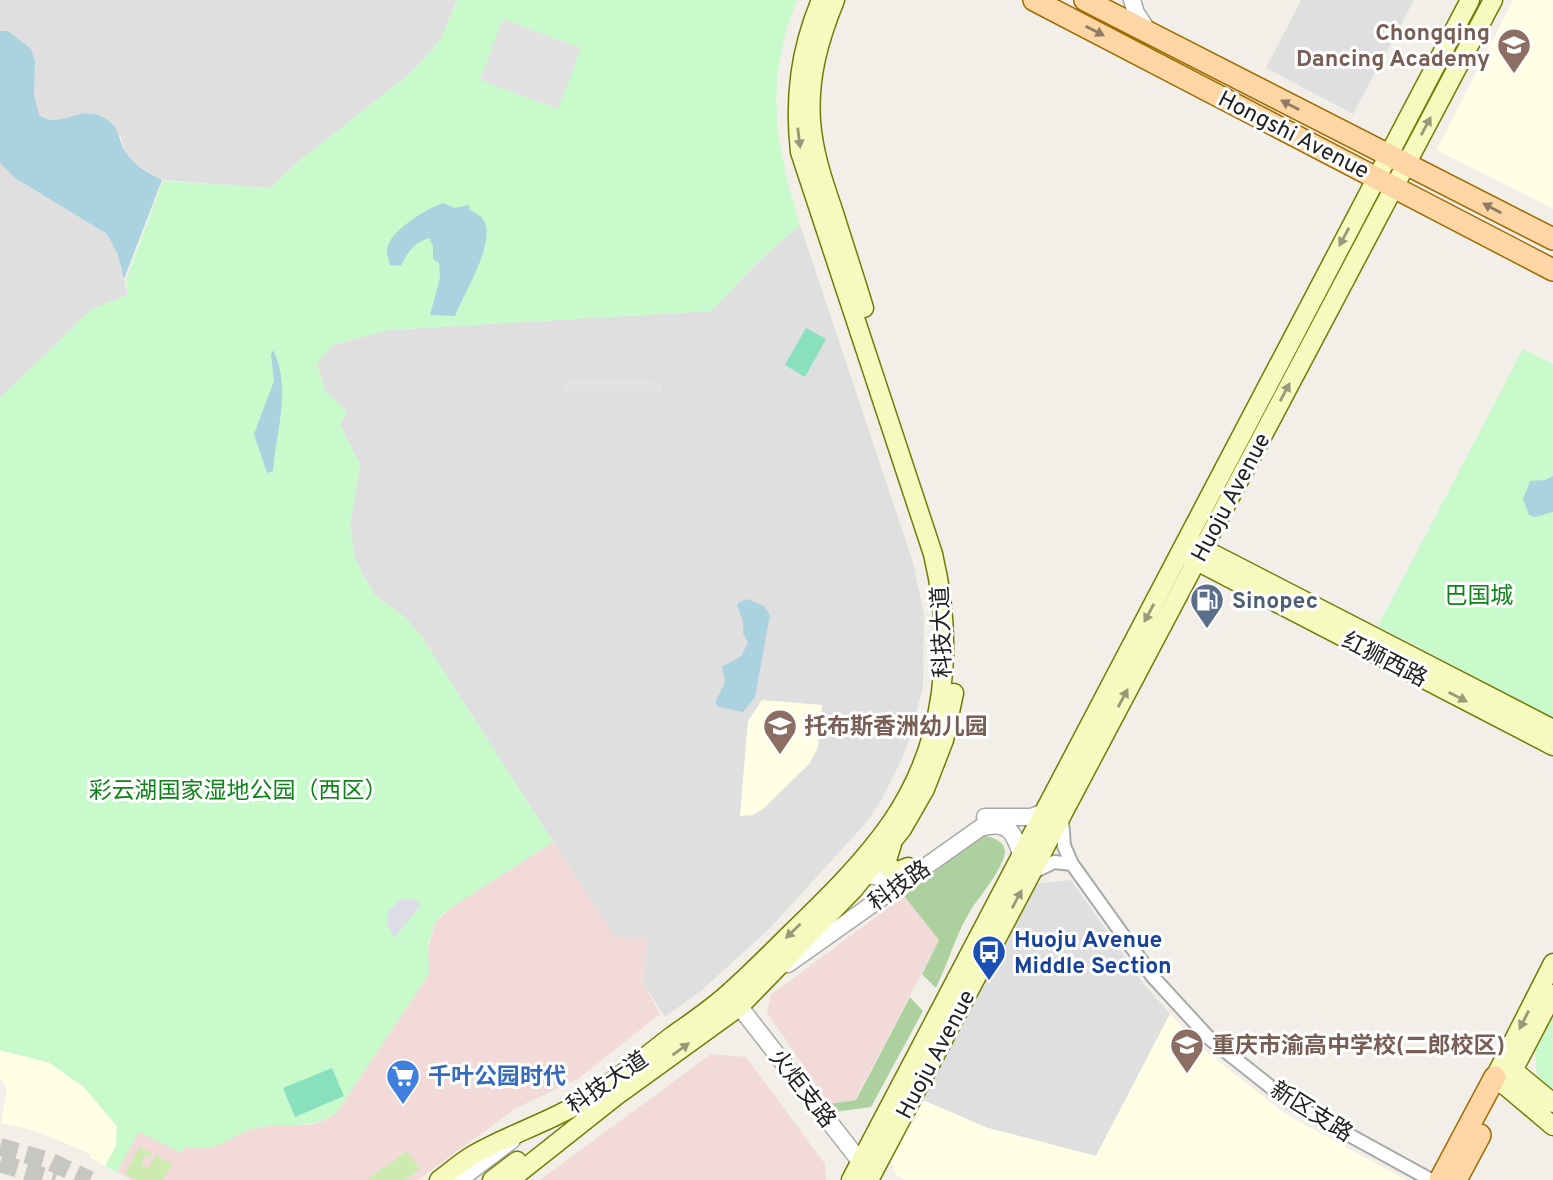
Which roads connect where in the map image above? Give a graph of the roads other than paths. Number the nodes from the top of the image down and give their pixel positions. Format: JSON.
{"nodes":[{"id":1,"x":821,"y":0,"type":"edge"},
{"id":2,"x":835,"y":0,"type":"edge"},
{"id":3,"x":1034,"y":0,"type":"edge"},
{"id":4,"x":1085,"y":0,"type":"edge"},
{"id":5,"x":1132,"y":0,"type":"edge"},
{"id":6,"x":1470,"y":0,"type":"edge"},
{"id":7,"x":1493,"y":0,"type":"edge"},
{"id":8,"x":1149,"y":33,"type":"junction"},
{"id":9,"x":1397,"y":158,"type":"junction"},
{"id":10,"x":1385,"y":181,"type":"junction"},
{"id":11,"x":1553,"y":239,"type":"edge"},
{"id":12,"x":1553,"y":270,"type":"edge"},
{"id":13,"x":1191,"y":550,"type":"junction"},
{"id":14,"x":1553,"y":729,"type":"edge"},
{"id":15,"x":1553,"y":746,"type":"edge"},
{"id":16,"x":1054,"y":813,"type":"junction"},
{"id":17,"x":894,"y":839,"type":"junction"},
{"id":18,"x":1022,"y":857,"type":"junction"},
{"id":19,"x":1072,"y":864,"type":"junction"},
{"id":20,"x":908,"y":867,"type":"junction"},
{"id":21,"x":1031,"y":873,"type":"junction"},
{"id":22,"x":866,"y":875,"type":"junction"},
{"id":23,"x":842,"y":882,"type":"junction"},
{"id":24,"x":1553,"y":963,"type":"edge"},
{"id":25,"x":768,"y":978,"type":"junction"},
{"id":26,"x":1553,"y":994,"type":"edge"},
{"id":27,"x":734,"y":1000,"type":"junction"},
{"id":28,"x":1504,"y":1073,"type":"junction"},
{"id":29,"x":616,"y":1096,"type":"junction"},
{"id":30,"x":1553,"y":1103,"type":"edge"},
{"id":31,"x":1553,"y":1126,"type":"edge"},
{"id":32,"x":522,"y":1133,"type":"junction"},
{"id":33,"x":528,"y":1153,"type":"junction"},
{"id":34,"x":870,"y":1175,"type":"edge"},
{"id":35,"x":439,"y":1180,"type":"edge"},
{"id":36,"x":459,"y":1180,"type":"edge"},
{"id":37,"x":473,"y":1180,"type":"edge"},
{"id":38,"x":492,"y":1180,"type":"edge"},
{"id":39,"x":510,"y":1180,"type":"edge"},
{"id":40,"x":851,"y":1180,"type":"edge"},
{"id":41,"x":1431,"y":1180,"type":"edge"},
{"id":42,"x":1440,"y":1180,"type":"edge"},
{"id":43,"x":1456,"y":1180,"type":"edge"}],
"edges":[{"from":1,"to":23,"type":"main road","name":"科技大道","one_way":true},
{"from":2,"to":17,"type":"main road","name":"科技大道"},
{"from":3,"to":10,"type":"main road","name":"Hongshi Avenue","one_way":true},
{"from":4,"to":8,"type":"main road","name":"Hongshi Avenue"},
{"from":5,"to":8,"type":"street"},
{"from":6,"to":9,"type":"main road","name":"Huoju Avenue"},
{"from":9,"to":7,"type":"main road","name":"Huoju Avenue","one_way":true},
{"from":9,"to":8,"type":"main road","name":"Hongshi Avenue","one_way":true},
{"from":9,"to":10,"type":"main road","name":"Huoju Avenue"},
{"from":11,"to":9,"type":"main road","name":"Hongshi Avenue","one_way":true},
{"from":10,"to":12,"type":"main road","name":"Hongshi Avenue"},
{"from":10,"to":13,"type":"main road","name":"Huoju Avenue"},
{"from":13,"to":14,"type":"main road","name":"红狮西路"},
{"from":13,"to":15,"type":"main road","name":"红狮西路","one_way":true},
{"from":13,"to":16,"type":"main road","name":"Huoju Avenue"},
{"from":16,"to":18,"type":"main road","name":"Huoju Avenue"},
{"from":16,"to":19,"type":"street","name":"新区支路"},
{"from":16,"to":20,"type":"street","name":"科技路"},
{"from":16,"to":21,"type":"main road","name":"Huoju Avenue"},
{"from":17,"to":20,"type":"main road"},
{"from":17,"to":22,"type":"main road","name":"科技大道"},
{"from":18,"to":25,"type":"street","name":"科技路"},
{"from":18,"to":34,"type":"main road","name":"Huoju Avenue"},
{"from":19,"to":21,"type":"street"},
{"from":19,"to":41,"type":"street","name":"新区支路"},
{"from":20,"to":22,"type":"street","name":"科技路"},
{"from":34,"to":21,"type":"main road","name":"Huoju Avenue","one_way":true},
{"from":22,"to":23,"type":"street","name":"科技路"},
{"from":22,"to":25,"type":"main road","name":"科技大道"},
{"from":23,"to":27,"type":"main road","name":"科技大道","one_way":true},
{"from":24,"to":28,"type":"main road","one_way":true},
{"from":25,"to":27,"type":"main road","name":"科技大道"},
{"from":26,"to":28,"type":"main road"},
{"from":29,"to":27,"type":"main road","name":"科技大道","one_way":true},
{"from":27,"to":32,"type":"main road","name":"科技大道"},
{"from":27,"to":34,"type":"street","name":"火炬支路"},
{"from":28,"to":30,"type":"main road"},
{"from":28,"to":31,"type":"main road"},
{"from":28,"to":42,"type":"main road"},
{"from":28,"to":43,"type":"main road"},
{"from":29,"to":33,"type":"main road"},
{"from":29,"to":39,"type":"main road","name":"科技大道"},
{"from":32,"to":35,"type":"main road","name":"科技大道"},
{"from":32,"to":36,"type":"street"},
{"from":33,"to":37,"type":"street"},
{"from":33,"to":38,"type":"main road"},
{"from":34,"to":40,"type":"main road","name":"Huoju Avenue"}]}
